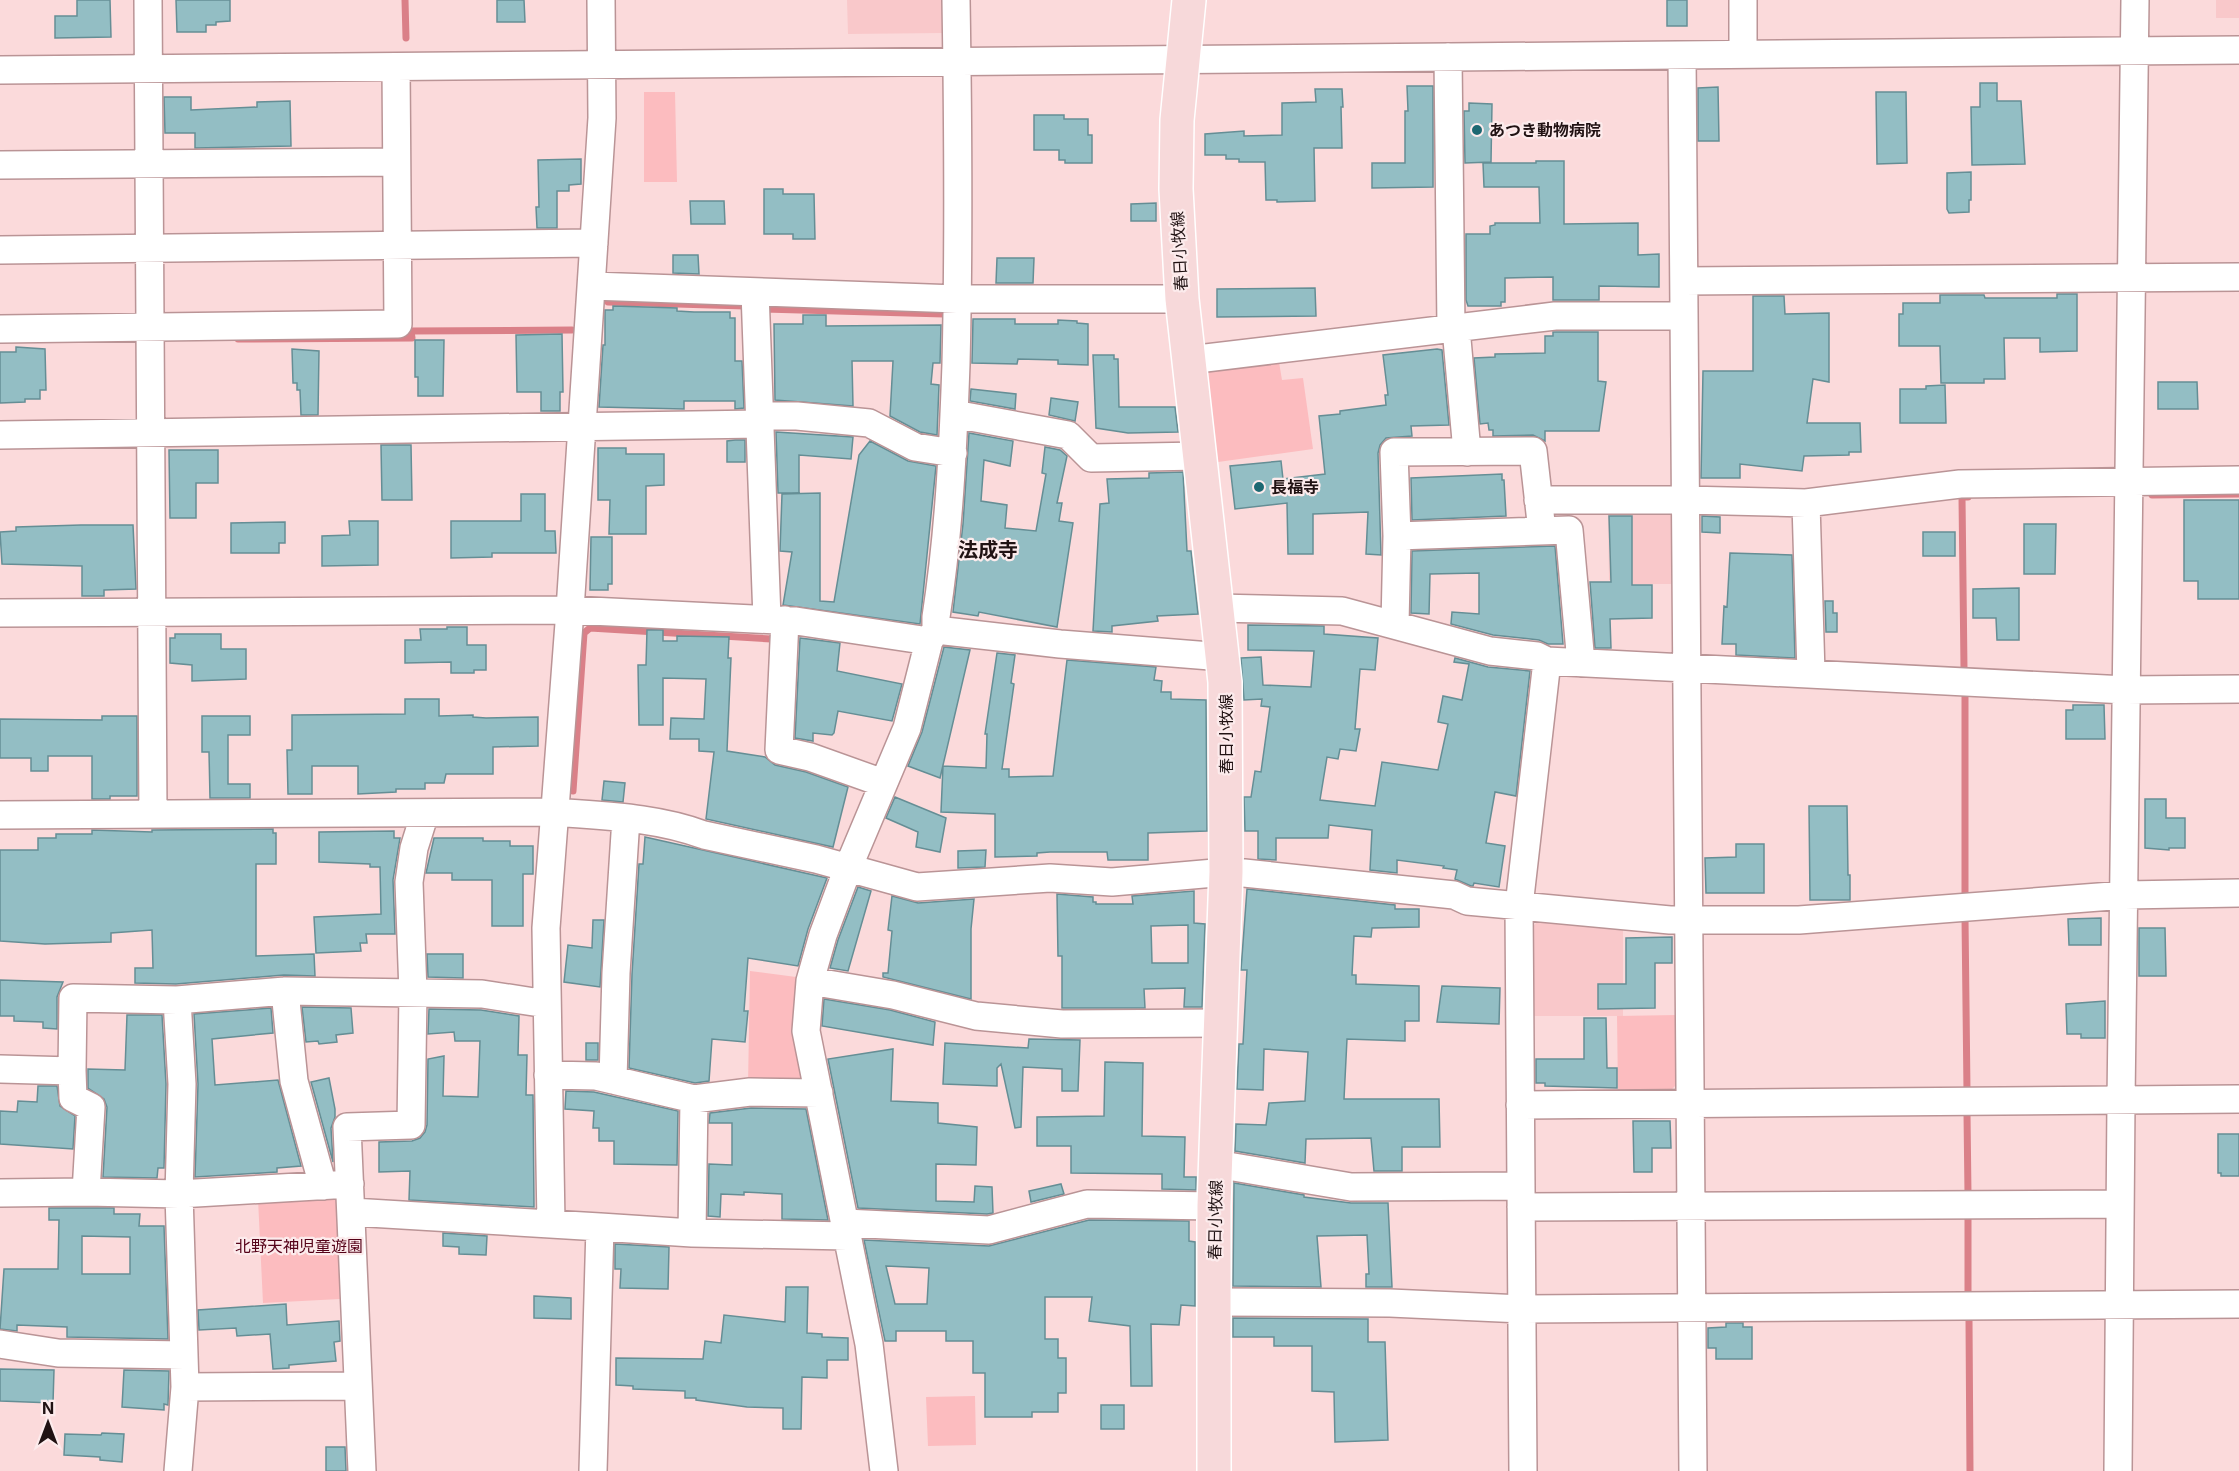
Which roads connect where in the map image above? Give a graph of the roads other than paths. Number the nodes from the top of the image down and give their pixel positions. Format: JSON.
{"nodes":[{"id":1,"x":148,"y":0,"type":"edge"},
{"id":2,"x":600,"y":0,"type":"edge"},
{"id":3,"x":956,"y":0,"type":"edge"},
{"id":4,"x":1189,"y":0,"type":"edge"},
{"id":5,"x":1743,"y":0,"type":"edge"},
{"id":6,"x":2135,"y":0,"type":"edge"},
{"id":7,"x":2239,"y":50,"type":"edge"},
{"id":8,"x":2134,"y":51,"type":"junction"},
{"id":9,"x":1743,"y":54,"type":"junction"},
{"id":10,"x":1682,"y":55,"type":"junction"},
{"id":11,"x":1448,"y":57,"type":"junction"},
{"id":12,"x":1183,"y":59,"type":"junction"},
{"id":13,"x":957,"y":61,"type":"junction"},
{"id":14,"x":601,"y":65,"type":"junction"},
{"id":15,"x":396,"y":66,"type":"junction"},
{"id":16,"x":149,"y":69,"type":"junction"},
{"id":17,"x":0,"y":70,"type":"edge"},
{"id":18,"x":396,"y":162,"type":"junction"},
{"id":19,"x":150,"y":164,"type":"junction"},
{"id":20,"x":0,"y":165,"type":"edge"},
{"id":21,"x":594,"y":243,"type":"junction"},
{"id":22,"x":398,"y":246,"type":"junction"},
{"id":23,"x":151,"y":248,"type":"junction"},
{"id":24,"x":0,"y":249,"type":"edge"},
{"id":25,"x":2239,"y":277,"type":"edge"},
{"id":26,"x":2132,"y":278,"type":"junction"},
{"id":27,"x":1684,"y":281,"type":"junction"},
{"id":28,"x":592,"y":286,"type":"junction"},
{"id":29,"x":755,"y":292,"type":"junction"},
{"id":30,"x":957,"y":298,"type":"junction"},
{"id":31,"x":1182,"y":299,"type":"junction"},
{"id":32,"x":1684,"y":316,"type":"junction"},
{"id":33,"x":150,"y":327,"type":"junction"},
{"id":34,"x":0,"y":328,"type":"edge"},
{"id":35,"x":1454,"y":329,"type":"junction"},
{"id":36,"x":1189,"y":360,"type":"junction"},
{"id":37,"x":954,"y":414,"type":"junction"},
{"id":38,"x":760,"y":420,"type":"junction"},
{"id":39,"x":581,"y":426,"type":"junction"},
{"id":40,"x":150,"y":434,"type":"junction"},
{"id":41,"x":0,"y":435,"type":"edge"},
{"id":42,"x":1467,"y":452,"type":"junction"},
{"id":43,"x":953,"y":453,"type":"junction"},
{"id":44,"x":1200,"y":456,"type":"junction"},
{"id":45,"x":2239,"y":480,"type":"edge"},
{"id":46,"x":2129,"y":482,"type":"junction"},
{"id":47,"x":1538,"y":500,"type":"junction"},
{"id":48,"x":1685,"y":500,"type":"junction"},
{"id":49,"x":1806,"y":503,"type":"junction"},
{"id":50,"x":1542,"y":531,"type":"junction"},
{"id":51,"x":1397,"y":536,"type":"junction"},
{"id":52,"x":1217,"y":608,"type":"junction"},
{"id":53,"x":570,"y":609,"type":"junction"},
{"id":54,"x":151,"y":612,"type":"junction"},
{"id":55,"x":0,"y":613,"type":"edge"},
{"id":56,"x":776,"y":620,"type":"junction"},
{"id":57,"x":1395,"y":624,"type":"junction"},
{"id":58,"x":933,"y":635,"type":"junction"},
{"id":59,"x":1222,"y":657,"type":"junction"},
{"id":60,"x":1547,"y":661,"type":"junction"},
{"id":61,"x":1581,"y":663,"type":"junction"},
{"id":62,"x":1687,"y":668,"type":"junction"},
{"id":63,"x":1811,"y":674,"type":"junction"},
{"id":64,"x":2239,"y":688,"type":"edge"},
{"id":65,"x":2126,"y":690,"type":"junction"},
{"id":66,"x":883,"y":783,"type":"junction"},
{"id":67,"x":554,"y":812,"type":"junction"},
{"id":68,"x":425,"y":813,"type":"junction"},
{"id":69,"x":153,"y":814,"type":"junction"},
{"id":70,"x":0,"y":815,"type":"edge"},
{"id":71,"x":626,"y":818,"type":"junction"},
{"id":72,"x":848,"y":868,"type":"junction"},
{"id":73,"x":1226,"y":872,"type":"junction"},
{"id":74,"x":2239,"y":893,"type":"edge"},
{"id":75,"x":2125,"y":895,"type":"junction"},
{"id":76,"x":1519,"y":906,"type":"junction"},
{"id":77,"x":1688,"y":920,"type":"junction"},
{"id":78,"x":810,"y":981,"type":"junction"},
{"id":79,"x":285,"y":991,"type":"junction"},
{"id":80,"x":413,"y":993,"type":"junction"},
{"id":81,"x":177,"y":1000,"type":"junction"},
{"id":82,"x":547,"y":1004,"type":"junction"},
{"id":83,"x":1221,"y":1023,"type":"junction"},
{"id":84,"x":0,"y":1069,"type":"edge"},
{"id":85,"x":72,"y":1071,"type":"junction"},
{"id":86,"x":548,"y":1076,"type":"junction"},
{"id":87,"x":613,"y":1080,"type":"junction"},
{"id":88,"x":819,"y":1093,"type":"junction"},
{"id":89,"x":694,"y":1099,"type":"junction"},
{"id":90,"x":2239,"y":1099,"type":"edge"},
{"id":91,"x":2121,"y":1101,"type":"junction"},
{"id":92,"x":1689,"y":1103,"type":"junction"},
{"id":93,"x":1520,"y":1106,"type":"junction"},
{"id":94,"x":1216,"y":1164,"type":"junction"},
{"id":95,"x":350,"y":1184,"type":"junction"},
{"id":96,"x":323,"y":1186,"type":"junction"},
{"id":97,"x":0,"y":1192,"type":"edge"},
{"id":98,"x":86,"y":1192,"type":"junction"},
{"id":99,"x":179,"y":1194,"type":"junction"},
{"id":100,"x":1521,"y":1197,"type":"junction"},
{"id":101,"x":2120,"y":1204,"type":"junction"},
{"id":102,"x":1214,"y":1206,"type":"junction"},
{"id":103,"x":1690,"y":1206,"type":"junction"},
{"id":104,"x":352,"y":1212,"type":"junction"},
{"id":105,"x":551,"y":1223,"type":"junction"},
{"id":106,"x":600,"y":1227,"type":"junction"},
{"id":107,"x":846,"y":1229,"type":"junction"},
{"id":108,"x":692,"y":1233,"type":"junction"},
{"id":109,"x":1214,"y":1302,"type":"junction"},
{"id":110,"x":2239,"y":1304,"type":"edge"},
{"id":111,"x":2120,"y":1305,"type":"junction"},
{"id":112,"x":1692,"y":1307,"type":"junction"},
{"id":113,"x":1522,"y":1309,"type":"junction"},
{"id":114,"x":0,"y":1344,"type":"edge"},
{"id":115,"x":184,"y":1355,"type":"junction"},
{"id":116,"x":357,"y":1386,"type":"junction"},
{"id":117,"x":185,"y":1387,"type":"junction"},
{"id":118,"x":178,"y":1471,"type":"edge"},
{"id":119,"x":363,"y":1471,"type":"edge"},
{"id":120,"x":593,"y":1471,"type":"edge"},
{"id":121,"x":884,"y":1471,"type":"edge"},
{"id":122,"x":1214,"y":1471,"type":"edge"},
{"id":123,"x":1523,"y":1471,"type":"edge"},
{"id":124,"x":1693,"y":1471,"type":"edge"},
{"id":125,"x":2118,"y":1471,"type":"edge"}],
"edges":[{"from":1,"to":16,"type":"street"},
{"from":2,"to":14,"type":"street"},
{"from":3,"to":13,"type":"street"},
{"from":4,"to":12,"type":"main road","name":"春日小牧線"},
{"from":5,"to":9,"type":"street"},
{"from":6,"to":8,"type":"street"},
{"from":7,"to":8,"type":"street"},
{"from":8,"to":9,"type":"street"},
{"from":8,"to":26,"type":"street"},
{"from":9,"to":10,"type":"street"},
{"from":10,"to":11,"type":"street"},
{"from":10,"to":27,"type":"street"},
{"from":11,"to":12,"type":"street"},
{"from":11,"to":35,"type":"street"},
{"from":12,"to":13,"type":"street"},
{"from":12,"to":31,"type":"main road","name":"春日小牧線"},
{"from":13,"to":14,"type":"street"},
{"from":13,"to":30,"type":"street"},
{"from":14,"to":15,"type":"street"},
{"from":14,"to":21,"type":"street"},
{"from":15,"to":16,"type":"street"},
{"from":15,"to":18,"type":"street"},
{"from":16,"to":17,"type":"street"},
{"from":16,"to":19,"type":"street"},
{"from":18,"to":19,"type":"street"},
{"from":18,"to":22,"type":"street"},
{"from":19,"to":20,"type":"street"},
{"from":19,"to":23,"type":"street"},
{"from":21,"to":22,"type":"street"},
{"from":21,"to":28,"type":"street"},
{"from":22,"to":23,"type":"street"},
{"from":22,"to":33,"type":"street"},
{"from":23,"to":24,"type":"street"},
{"from":23,"to":33,"type":"street"},
{"from":25,"to":26,"type":"street"},
{"from":26,"to":27,"type":"street"},
{"from":26,"to":46,"type":"street"},
{"from":27,"to":32,"type":"street"},
{"from":28,"to":29,"type":"street"},
{"from":28,"to":39,"type":"street"},
{"from":29,"to":30,"type":"street"},
{"from":29,"to":38,"type":"street"},
{"from":30,"to":31,"type":"street"},
{"from":30,"to":37,"type":"street"},
{"from":31,"to":36,"type":"main road","name":"春日小牧線"},
{"from":32,"to":35,"type":"street"},
{"from":32,"to":48,"type":"street"},
{"from":33,"to":34,"type":"street"},
{"from":33,"to":40,"type":"street"},
{"from":35,"to":36,"type":"street"},
{"from":35,"to":42,"type":"street"},
{"from":36,"to":44,"type":"main road","name":"春日小牧線"},
{"from":37,"to":43,"type":"street"},
{"from":37,"to":44,"type":"street"},
{"from":38,"to":39,"type":"street"},
{"from":38,"to":43,"type":"street"},
{"from":38,"to":56,"type":"street"},
{"from":39,"to":40,"type":"street"},
{"from":39,"to":53,"type":"street"},
{"from":40,"to":41,"type":"street"},
{"from":40,"to":54,"type":"street"},
{"from":42,"to":47,"type":"street"},
{"from":42,"to":51,"type":"street"},
{"from":43,"to":58,"type":"street"},
{"from":44,"to":52,"type":"main road","name":"春日小牧線"},
{"from":45,"to":46,"type":"street"},
{"from":46,"to":49,"type":"street"},
{"from":46,"to":65,"type":"street"},
{"from":47,"to":48,"type":"street"},
{"from":47,"to":50,"type":"street"},
{"from":48,"to":49,"type":"street"},
{"from":48,"to":62,"type":"street"},
{"from":49,"to":63,"type":"street"},
{"from":50,"to":51,"type":"street"},
{"from":50,"to":61,"type":"street"},
{"from":51,"to":57,"type":"street"},
{"from":52,"to":57,"type":"street"},
{"from":52,"to":59,"type":"main road","name":"春日小牧線"},
{"from":53,"to":54,"type":"street"},
{"from":53,"to":56,"type":"street"},
{"from":53,"to":67,"type":"street"},
{"from":54,"to":55,"type":"street"},
{"from":54,"to":69,"type":"street"},
{"from":56,"to":58,"type":"street"},
{"from":56,"to":66,"type":"street"},
{"from":57,"to":60,"type":"street"},
{"from":58,"to":59,"type":"street"},
{"from":58,"to":66,"type":"street"},
{"from":59,"to":73,"type":"main road","name":"春日小牧線"},
{"from":60,"to":61,"type":"street"},
{"from":60,"to":76,"type":"street"},
{"from":61,"to":62,"type":"street"},
{"from":62,"to":63,"type":"street"},
{"from":62,"to":77,"type":"street"},
{"from":63,"to":65,"type":"street"},
{"from":64,"to":65,"type":"street"},
{"from":65,"to":75,"type":"street"},
{"from":66,"to":72,"type":"street"},
{"from":67,"to":68,"type":"street"},
{"from":67,"to":71,"type":"street"},
{"from":67,"to":82,"type":"street"},
{"from":68,"to":69,"type":"street"},
{"from":68,"to":80,"type":"street"},
{"from":69,"to":70,"type":"street"},
{"from":71,"to":72,"type":"street"},
{"from":71,"to":87,"type":"street"},
{"from":72,"to":73,"type":"street"},
{"from":72,"to":78,"type":"street"},
{"from":73,"to":76,"type":"street"},
{"from":73,"to":83,"type":"main road","name":"春日小牧線"},
{"from":74,"to":75,"type":"street"},
{"from":75,"to":77,"type":"street"},
{"from":75,"to":91,"type":"street"},
{"from":76,"to":77,"type":"street"},
{"from":76,"to":93,"type":"street"},
{"from":77,"to":92,"type":"street"},
{"from":78,"to":83,"type":"street"},
{"from":78,"to":88,"type":"street"},
{"from":79,"to":80,"type":"street"},
{"from":79,"to":81,"type":"street"},
{"from":79,"to":96,"type":"street"},
{"from":80,"to":82,"type":"street"},
{"from":80,"to":95,"type":"street"},
{"from":81,"to":85,"type":"street"},
{"from":81,"to":99,"type":"street"},
{"from":82,"to":86,"type":"street"},
{"from":83,"to":94,"type":"main road","name":"春日小牧線"},
{"from":84,"to":85,"type":"street"},
{"from":85,"to":98,"type":"street"},
{"from":86,"to":87,"type":"street"},
{"from":86,"to":105,"type":"street"},
{"from":87,"to":89,"type":"street"},
{"from":88,"to":89,"type":"street"},
{"from":88,"to":107,"type":"street"},
{"from":89,"to":108,"type":"street"},
{"from":90,"to":91,"type":"street"},
{"from":91,"to":92,"type":"street"},
{"from":91,"to":101,"type":"street"},
{"from":92,"to":93,"type":"street"},
{"from":92,"to":103,"type":"street"},
{"from":93,"to":100,"type":"street"},
{"from":94,"to":100,"type":"street"},
{"from":94,"to":102,"type":"main road","name":"春日小牧線"},
{"from":95,"to":96,"type":"street"},
{"from":95,"to":104,"type":"street"},
{"from":96,"to":99,"type":"street"},
{"from":97,"to":98,"type":"street"},
{"from":98,"to":99,"type":"street"},
{"from":99,"to":115,"type":"street"},
{"from":100,"to":103,"type":"street"},
{"from":100,"to":113,"type":"street"},
{"from":101,"to":103,"type":"street"},
{"from":101,"to":111,"type":"street"},
{"from":102,"to":107,"type":"street"},
{"from":102,"to":109,"type":"main road","name":"春日小牧線"},
{"from":103,"to":112,"type":"street"},
{"from":104,"to":105,"type":"street"},
{"from":104,"to":116,"type":"street"},
{"from":105,"to":106,"type":"street"},
{"from":106,"to":108,"type":"street"},
{"from":106,"to":120,"type":"street"},
{"from":107,"to":108,"type":"street"},
{"from":107,"to":121,"type":"street"},
{"from":109,"to":113,"type":"street"},
{"from":109,"to":122,"type":"main road","name":"春日小牧線"},
{"from":110,"to":111,"type":"street"},
{"from":111,"to":112,"type":"street"},
{"from":111,"to":125,"type":"street"},
{"from":112,"to":113,"type":"street"},
{"from":112,"to":124,"type":"street"},
{"from":113,"to":123,"type":"street"},
{"from":114,"to":115,"type":"street"},
{"from":115,"to":117,"type":"street"},
{"from":116,"to":117,"type":"street"},
{"from":116,"to":119,"type":"street"},
{"from":117,"to":118,"type":"street"}]}
